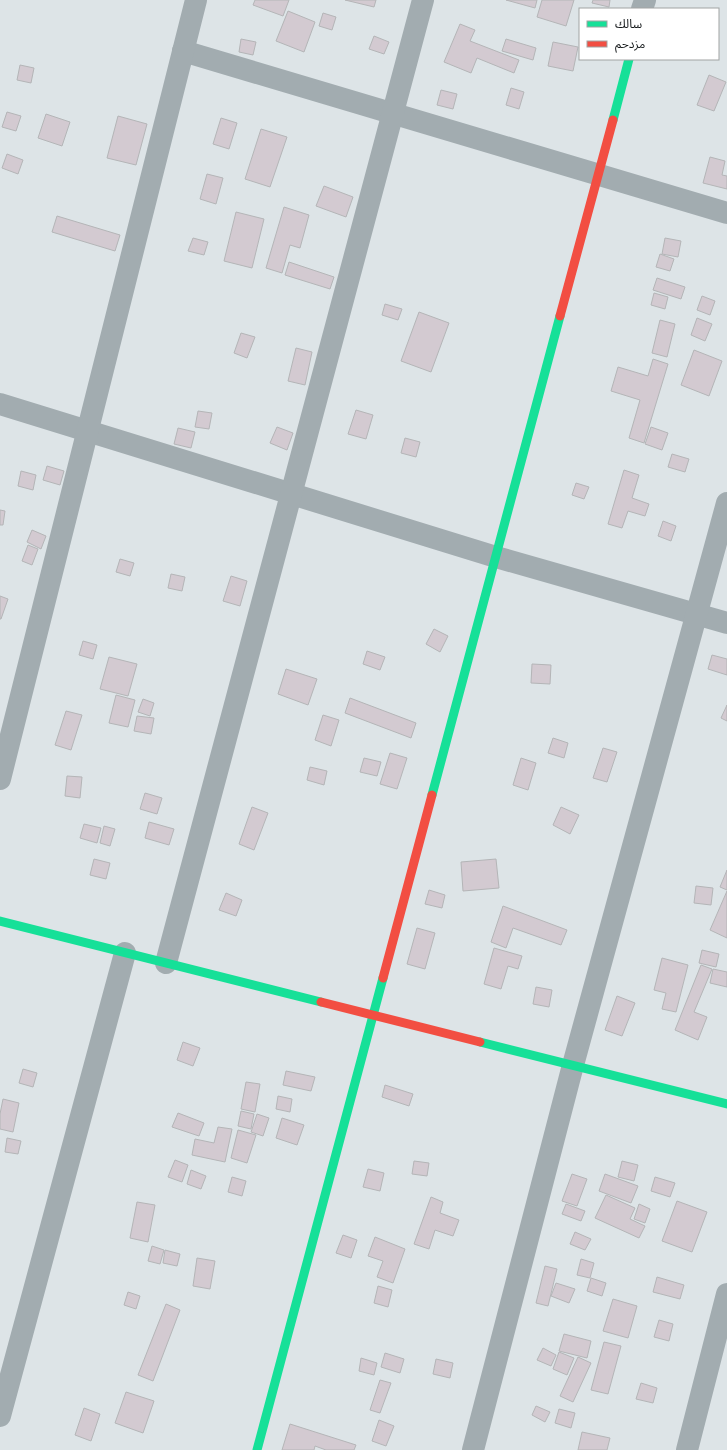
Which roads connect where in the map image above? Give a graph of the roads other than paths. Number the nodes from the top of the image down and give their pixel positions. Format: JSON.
{"nodes":[{"id":1,"x":196,"y":0,"type":"edge"},
{"id":2,"x":423,"y":0,"type":"edge"},
{"id":3,"x":184,"y":51,"type":"junction"},
{"id":4,"x":629,"y":60,"type":"edge"},
{"id":5,"x":393,"y":113,"type":"junction"},
{"id":6,"x":598,"y":174,"type":"junction"},
{"id":7,"x":727,"y":213,"type":"edge"},
{"id":8,"x":0,"y":404,"type":"edge"},
{"id":9,"x":88,"y":431,"type":"junction"},
{"id":10,"x":292,"y":494,"type":"junction"},
{"id":11,"x":727,"y":503,"type":"edge"},
{"id":12,"x":496,"y":557,"type":"junction"},
{"id":13,"x":696,"y":614,"type":"junction"},
{"id":14,"x":727,"y":623,"type":"edge"},
{"id":15,"x":0,"y":779,"type":"edge"},
{"id":16,"x":0,"y":921,"type":"edge"},
{"id":17,"x":125,"y":953,"type":"junction"},
{"id":18,"x":166,"y":963,"type":"junction"},
{"id":19,"x":374,"y":1015,"type":"junction"},
{"id":20,"x":573,"y":1065,"type":"junction"},
{"id":21,"x":727,"y":1104,"type":"edge"},
{"id":22,"x":727,"y":1294,"type":"edge"},
{"id":23,"x":0,"y":1416,"type":"edge"},
{"id":24,"x":257,"y":1450,"type":"edge"},
{"id":25,"x":473,"y":1450,"type":"edge"},
{"id":26,"x":687,"y":1450,"type":"edge"}],
"edges":[{"from":1,"to":3,"type":"street"},
{"from":2,"to":5,"type":"street"},
{"from":3,"to":5,"type":"street"},
{"from":3,"to":9,"type":"street"},
{"from":4,"to":6,"type":"street"},
{"from":5,"to":6,"type":"street"},
{"from":5,"to":10,"type":"street"},
{"from":6,"to":7,"type":"street"},
{"from":6,"to":12,"type":"street"},
{"from":8,"to":9,"type":"street"},
{"from":9,"to":10,"type":"street"},
{"from":9,"to":15,"type":"street"},
{"from":10,"to":12,"type":"street"},
{"from":10,"to":18,"type":"street"},
{"from":11,"to":13,"type":"street"},
{"from":12,"to":13,"type":"street"},
{"from":12,"to":19,"type":"street"},
{"from":13,"to":14,"type":"street"},
{"from":13,"to":20,"type":"street"},
{"from":16,"to":17,"type":"street"},
{"from":17,"to":18,"type":"street"},
{"from":17,"to":23,"type":"street"},
{"from":18,"to":19,"type":"street"},
{"from":19,"to":20,"type":"street"},
{"from":19,"to":24,"type":"street"},
{"from":20,"to":21,"type":"street"},
{"from":20,"to":25,"type":"street"},
{"from":22,"to":26,"type":"street"}]}
